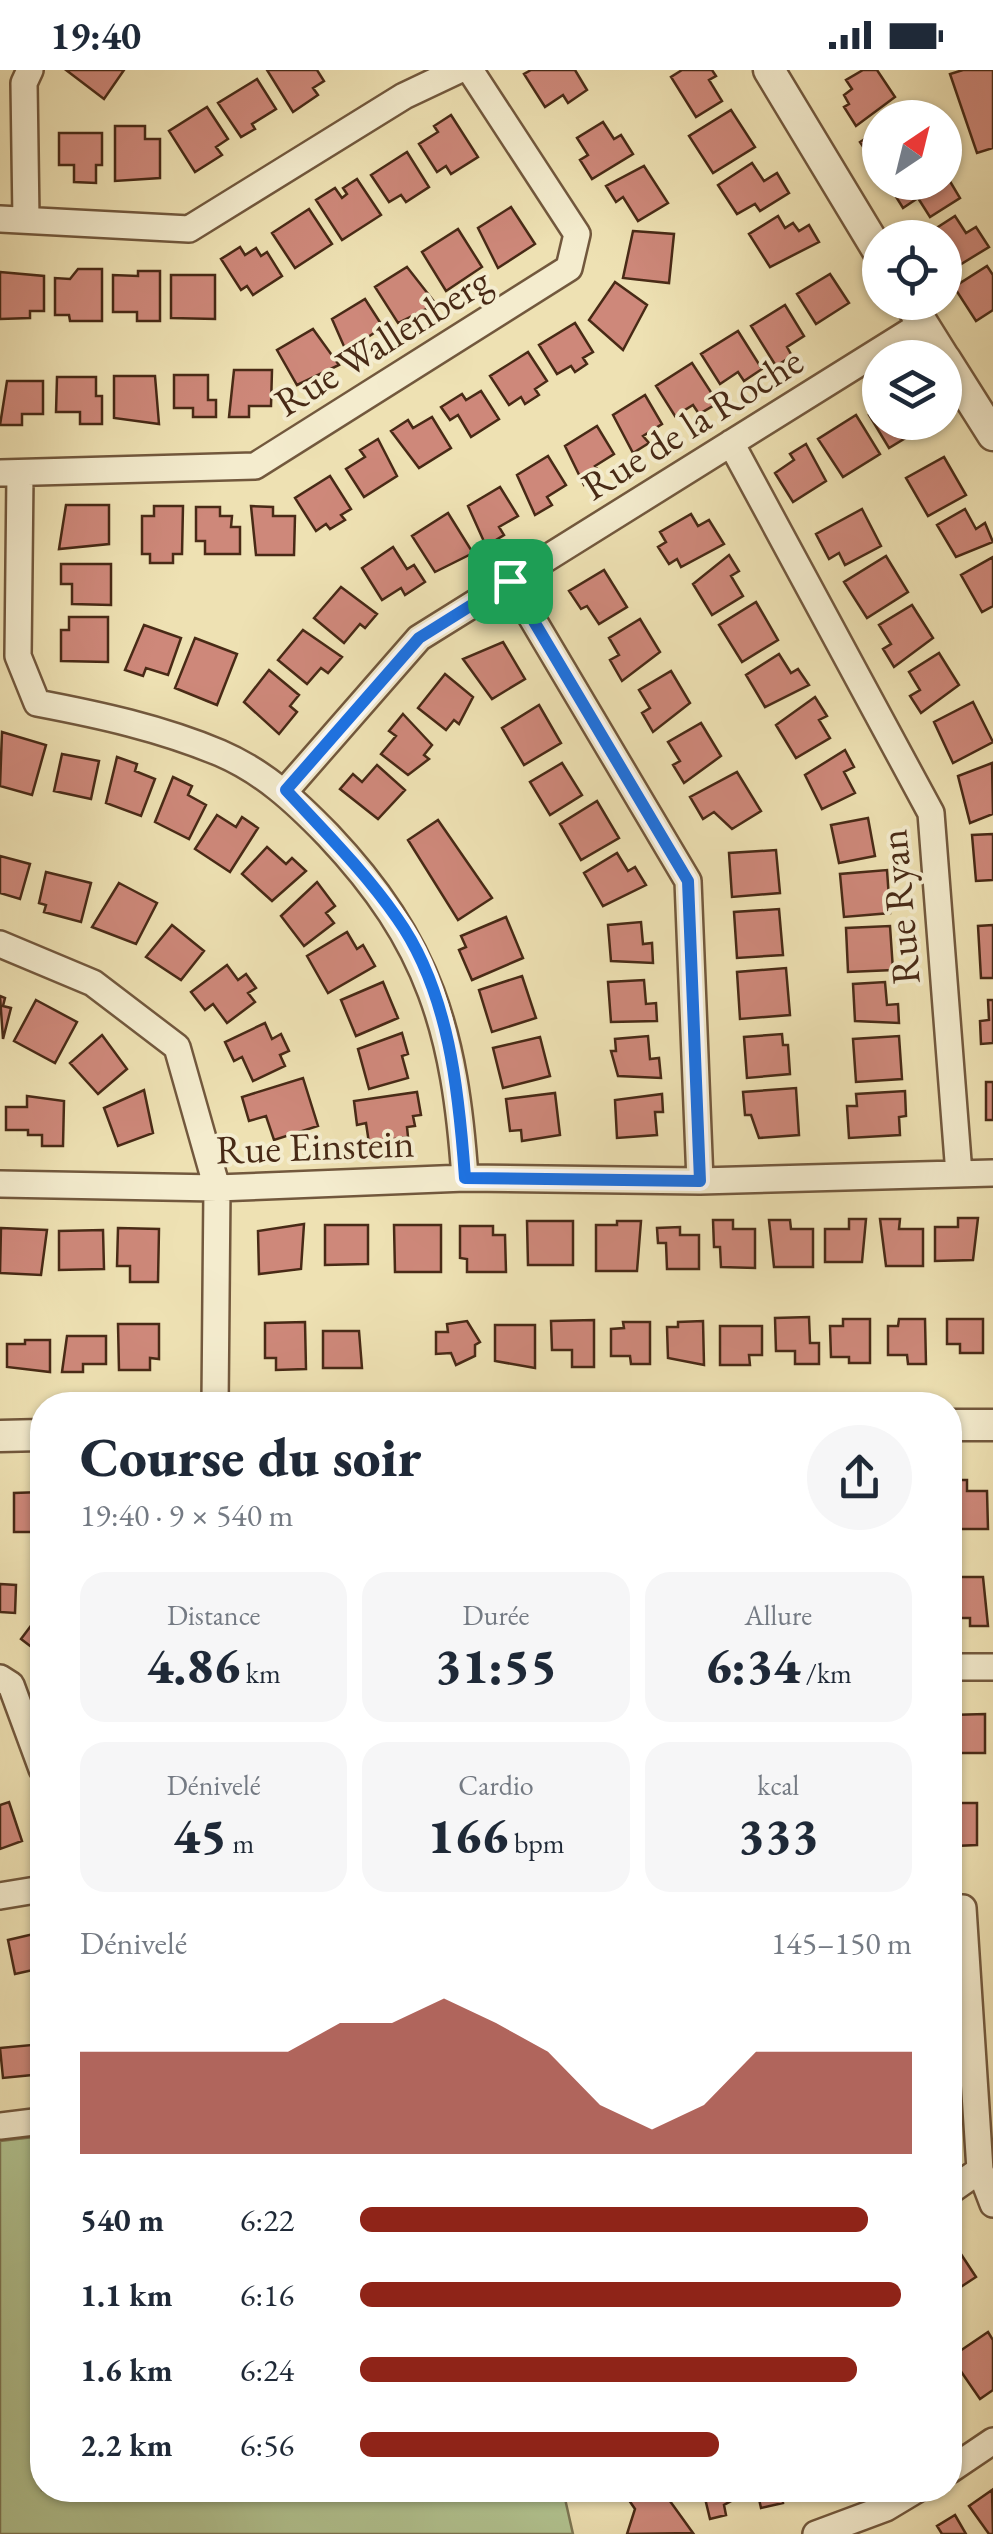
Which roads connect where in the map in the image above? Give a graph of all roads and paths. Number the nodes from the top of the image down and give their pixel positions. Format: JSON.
{"nodes":[{"id":1,"x":30,"y":70,"type":"edge"},
{"id":2,"x":459,"y":70,"type":"edge"},
{"id":3,"x":470,"y":70,"type":"edge"},
{"id":4,"x":769,"y":70,"type":"edge"},
{"id":5,"x":13,"y":219,"type":"edge"},
{"id":6,"x":862,"y":224,"type":"edge"},
{"id":7,"x":906,"y":320,"type":"edge"},
{"id":8,"x":962,"y":386,"type":"edge"},
{"id":9,"x":993,"y":435,"type":"edge"},
{"id":10,"x":731,"y":443,"type":"junction"},
{"id":11,"x":10,"y":474,"type":"edge"},
{"id":12,"x":510,"y":581,"type":"junction"},
{"id":13,"x":286,"y":790,"type":"junction"},
{"id":14,"x":0,"y":944,"type":"edge"},
{"id":15,"x":993,"y":1173,"type":"edge"},
{"id":16,"x":958,"y":1174,"type":"junction"},
{"id":17,"x":465,"y":1178,"type":"junction"},
{"id":18,"x":700,"y":1181,"type":"junction"},
{"id":19,"x":0,"y":1184,"type":"edge"},
{"id":20,"x":217,"y":1188,"type":"junction"},
{"id":21,"x":215,"y":1392,"type":"edge"},
{"id":22,"x":962,"y":1425,"type":"edge"},
{"id":23,"x":993,"y":1425,"type":"edge"},
{"id":24,"x":30,"y":1435,"type":"edge"},
{"id":25,"x":0,"y":1436,"type":"edge"},
{"id":26,"x":962,"y":1667,"type":"edge"},
{"id":27,"x":993,"y":1667,"type":"edge"},
{"id":28,"x":0,"y":1678,"type":"edge"},
{"id":29,"x":30,"y":1736,"type":"edge"},
{"id":30,"x":30,"y":1891,"type":"edge"},
{"id":31,"x":0,"y":1896,"type":"edge"},
{"id":32,"x":962,"y":1908,"type":"edge"},
{"id":33,"x":30,"y":2122,"type":"edge"},
{"id":34,"x":0,"y":2126,"type":"edge"},
{"id":35,"x":980,"y":2170,"type":"junction"},
{"id":36,"x":962,"y":2183,"type":"edge"},
{"id":37,"x":993,"y":2204,"type":"edge"},
{"id":38,"x":993,"y":2441,"type":"edge"},
{"id":39,"x":962,"y":2462,"type":"edge"},
{"id":40,"x":896,"y":2502,"type":"edge"},
{"id":41,"x":816,"y":2534,"type":"edge"}],
"edges":[{"from":1,"to":5,"type":"street"},
{"from":2,"to":5,"type":"street"},
{"from":3,"to":11,"type":"street","name":"Rue Wallenberg"},
{"from":4,"to":6,"type":"street"},
{"from":7,"to":10,"type":"street","name":"Rue de la Roche"},
{"from":8,"to":9,"type":"street"},
{"from":10,"to":12,"type":"street","name":"Rue de la Roche"},
{"from":10,"to":16,"type":"street","name":"Rue Ryan"},
{"from":11,"to":13,"type":"street"},
{"from":12,"to":13,"type":"street","name":"Rue de la Roche"},
{"from":12,"to":18,"type":"street"},
{"from":13,"to":17,"type":"street"},
{"from":14,"to":20,"type":"street"},
{"from":15,"to":16,"type":"street","name":"Rue Einstein"},
{"from":16,"to":18,"type":"street","name":"Rue Einstein"},
{"from":17,"to":18,"type":"street","name":"Rue Einstein"},
{"from":17,"to":20,"type":"street","name":"Rue Einstein"},
{"from":19,"to":20,"type":"street","name":"Rue Einstein"},
{"from":20,"to":21,"type":"street"},
{"from":22,"to":23,"type":"street"},
{"from":24,"to":25,"type":"street"},
{"from":26,"to":27,"type":"street"},
{"from":28,"to":29,"type":"street"},
{"from":30,"to":31,"type":"street"},
{"from":32,"to":35,"type":"street"},
{"from":33,"to":34,"type":"street"},
{"from":35,"to":36,"type":"street"},
{"from":35,"to":37,"type":"street"},
{"from":38,"to":39,"type":"street"},
{"from":40,"to":41,"type":"street"}]}
